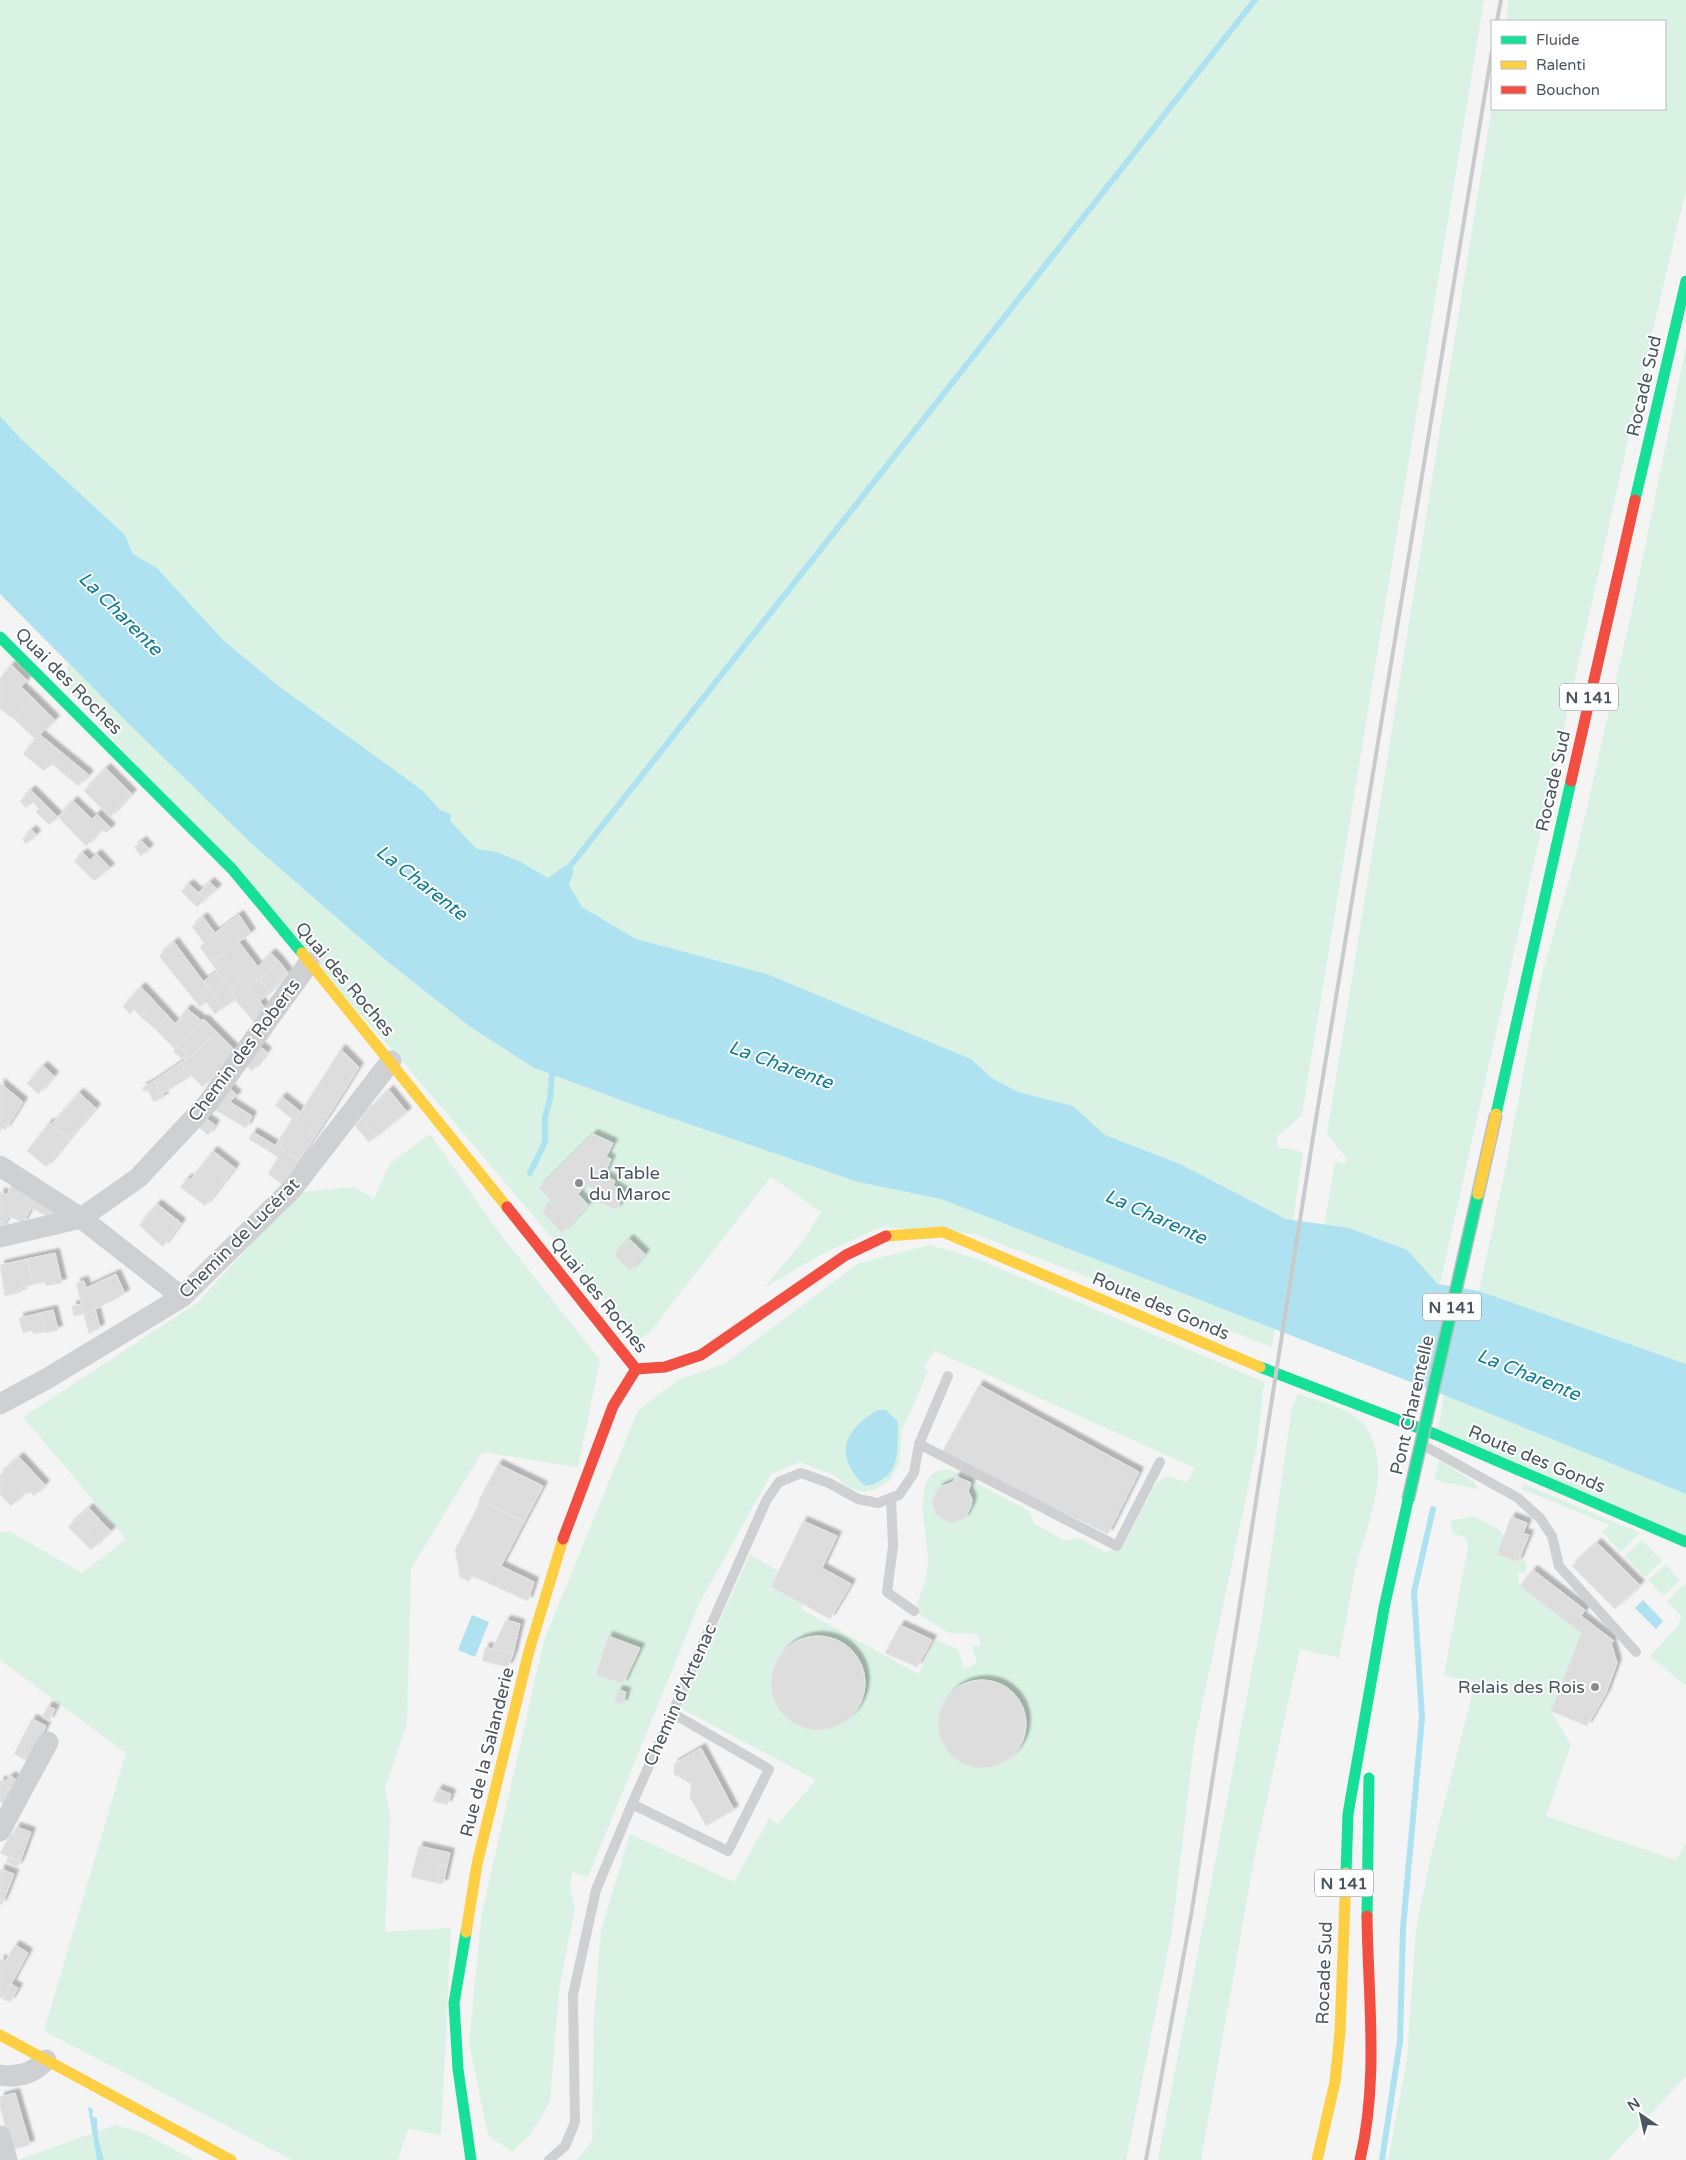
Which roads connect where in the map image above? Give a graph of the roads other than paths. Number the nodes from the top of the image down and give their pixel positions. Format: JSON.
{"nodes":[{"id":1,"x":1686,"y":281,"type":"edge"},
{"id":2,"x":0,"y":636,"type":"edge"},
{"id":3,"x":309,"y":963,"type":"junction"},
{"id":4,"x":391,"y":1061,"type":"junction"},
{"id":5,"x":1496,"y":1114,"type":"joint"},
{"id":6,"x":0,"y":1166,"type":"edge"},
{"id":7,"x":81,"y":1218,"type":"junction"},
{"id":8,"x":0,"y":1237,"type":"edge"},
{"id":9,"x":182,"y":1297,"type":"junction"},
{"id":10,"x":636,"y":1369,"type":"junction"},
{"id":11,"x":948,"y":1376,"type":"dead end"},
{"id":12,"x":1341,"y":1398,"type":"junction"},
{"id":13,"x":0,"y":1404,"type":"edge"},
{"id":14,"x":919,"y":1444,"type":"junction"},
{"id":15,"x":1160,"y":1462,"type":"dead end"},
{"id":16,"x":891,"y":1498,"type":"junction"},
{"id":17,"x":1408,"y":1500,"type":"joint"},
{"id":18,"x":1686,"y":1542,"type":"edge"},
{"id":19,"x":1384,"y":1608,"type":"junction"},
{"id":20,"x":914,"y":1611,"type":"dead end"},
{"id":21,"x":1636,"y":1652,"type":"dead end"},
{"id":22,"x":672,"y":1713,"type":"junction"},
{"id":23,"x":48,"y":1742,"type":"dead end"},
{"id":24,"x":632,"y":1804,"type":"junction"},
{"id":25,"x":0,"y":1831,"type":"edge"},
{"id":26,"x":0,"y":2035,"type":"edge"},
{"id":27,"x":46,"y":2060,"type":"junction"},
{"id":28,"x":0,"y":2075,"type":"edge"},
{"id":29,"x":0,"y":2136,"type":"edge"},
{"id":30,"x":7,"y":2160,"type":"edge"},
{"id":31,"x":231,"y":2160,"type":"edge"},
{"id":32,"x":471,"y":2160,"type":"edge"},
{"id":33,"x":549,"y":2160,"type":"edge"},
{"id":34,"x":1318,"y":2160,"type":"edge"},
{"id":35,"x":1360,"y":2160,"type":"edge"}],
"edges":[{"from":1,"to":5,"type":"main road","name":"Rocade Sud","number":"N 141"},
{"from":2,"to":3,"type":"main road","name":"Quai des Roches"},
{"from":3,"to":4,"type":"main road","name":"Quai des Roches"},
{"from":3,"to":7,"type":"street","name":"Chemin des Roberts"},
{"from":4,"to":9,"type":"street","name":"Chemin de Lucérat"},
{"from":4,"to":10,"type":"main road","name":"Quai des Roches"},
{"from":5,"to":17,"type":"main road","name":"Pont Charentelle","number":"N 141","bridge":true},
{"from":6,"to":7,"type":"street"},
{"from":7,"to":8,"type":"street","name":"Chemin des Roberts"},
{"from":7,"to":9,"type":"street"},
{"from":9,"to":13,"type":"street","name":"Chemin de Lucérat"},
{"from":10,"to":12,"type":"main road","name":"Route des Gonds"},
{"from":10,"to":32,"type":"main road","name":"Rue de la Salanderie"},
{"from":11,"to":14,"type":"lane"},
{"from":12,"to":18,"type":"main road","name":"Route des Gonds"},
{"from":12,"to":21,"type":"lane"},
{"from":14,"to":15,"type":"lane"},
{"from":14,"to":16,"type":"lane"},
{"from":16,"to":20,"type":"lane"},
{"from":16,"to":22,"type":"lane","name":"Chemin d'Artenac"},
{"from":17,"to":19,"type":"main road","name":"Rocade Sud","number":"N 141"},
{"from":19,"to":34,"type":"main road","name":"Rocade Sud","number":"N 141"},
{"from":19,"to":35,"type":"main road","name":"Rocade Sud","number":"N 141"},
{"from":22,"to":24,"type":"lane","name":"Chemin d'Artenac"},
{"from":22,"to":24,"type":"lane"},
{"from":23,"to":25,"type":"street"},
{"from":24,"to":33,"type":"lane","name":"Chemin d'Artenac"},
{"from":26,"to":27,"type":"main road"},
{"from":27,"to":28,"type":"street"},
{"from":27,"to":31,"type":"main road"},
{"from":29,"to":30,"type":"street"}]}
